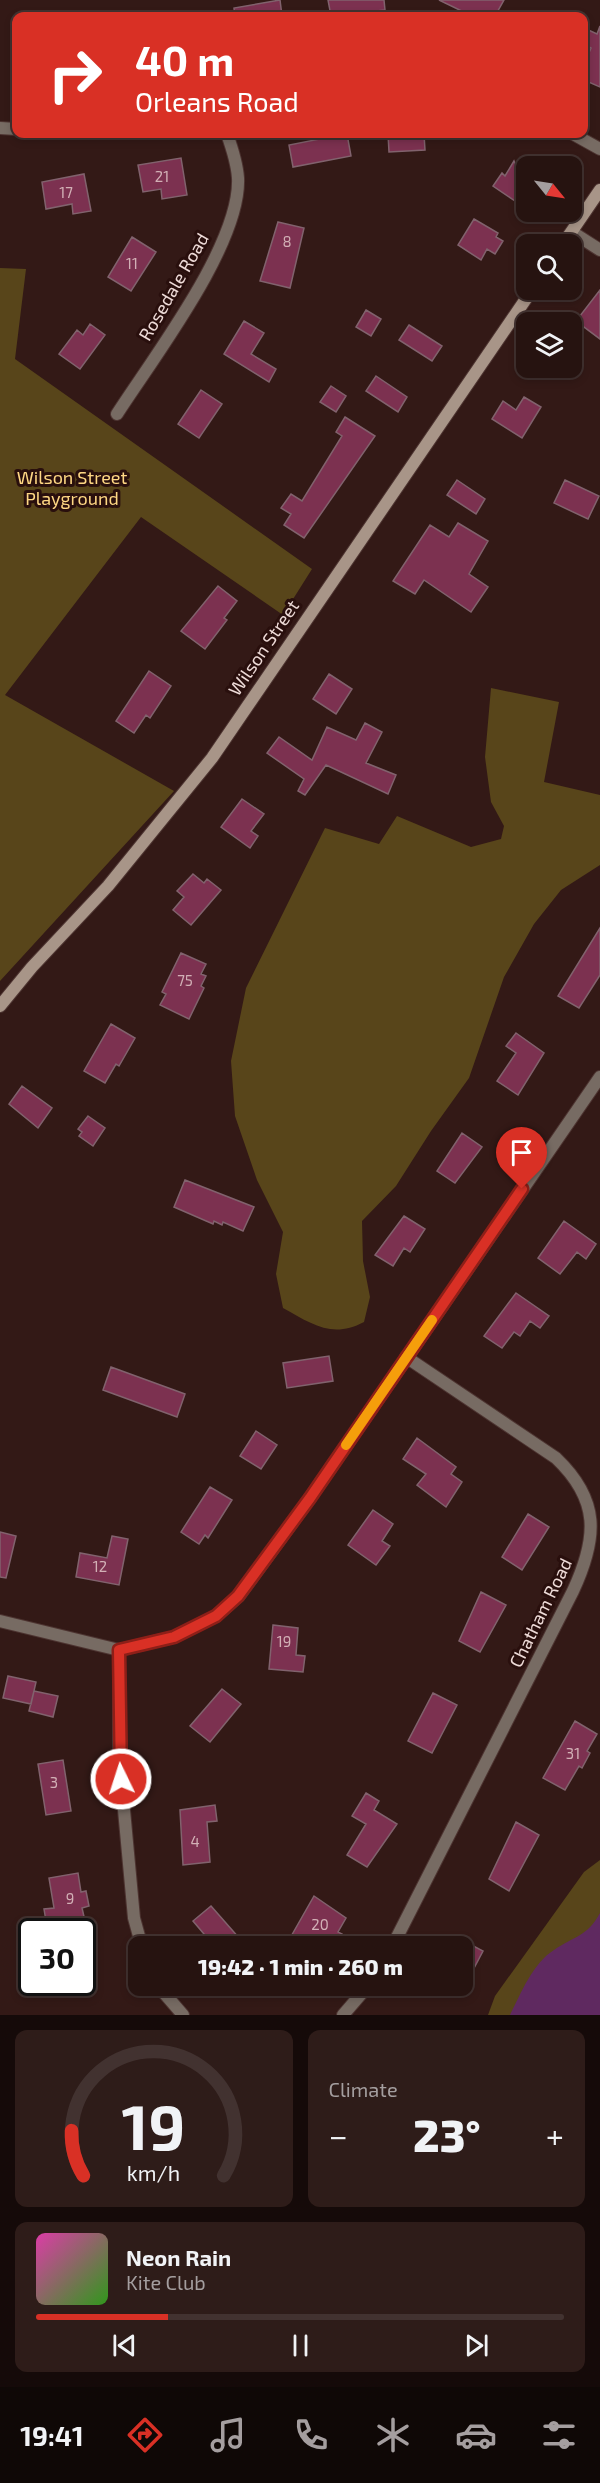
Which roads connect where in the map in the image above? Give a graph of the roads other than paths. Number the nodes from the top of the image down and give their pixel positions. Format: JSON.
{"nodes":[{"id":1,"x":228,"y":138,"type":"edge"},
{"id":2,"x":581,"y":138,"type":"edge"},
{"id":3,"x":600,"y":148,"type":"edge"},
{"id":4,"x":600,"y":190,"type":"edge"},
{"id":5,"x":572,"y":232,"type":"joint"},
{"id":6,"x":600,"y":250,"type":"edge"},
{"id":7,"x":525,"y":300,"type":"edge"},
{"id":8,"x":117,"y":414,"type":"dead end"},
{"id":9,"x":0,"y":1006,"type":"edge"},
{"id":10,"x":600,"y":1077,"type":"edge"},
{"id":11,"x":406,"y":1357,"type":"junction"},
{"id":12,"x":0,"y":1621,"type":"edge"},
{"id":13,"x":119,"y":1650,"type":"junction"},
{"id":14,"x":139,"y":1936,"type":"edge"},
{"id":15,"x":398,"y":1936,"type":"edge"},
{"id":16,"x":167,"y":1996,"type":"edge"},
{"id":17,"x":359,"y":1996,"type":"edge"},
{"id":18,"x":183,"y":2015,"type":"edge"},
{"id":19,"x":343,"y":2015,"type":"edge"}],
"edges":[{"from":1,"to":8,"type":"street","name":"Rosedale Road"},
{"from":2,"to":3,"type":"street"},
{"from":4,"to":5,"type":"street"},
{"from":5,"to":6,"type":"street"},
{"from":7,"to":9,"type":"street","name":"Wilson Street"},
{"from":10,"to":11,"type":"street"},
{"from":11,"to":13,"type":"street"},
{"from":11,"to":15,"type":"street","name":"Chatham Road"},
{"from":12,"to":13,"type":"street"},
{"from":13,"to":14,"type":"street"},
{"from":16,"to":18,"type":"street"},
{"from":17,"to":19,"type":"street"}]}
